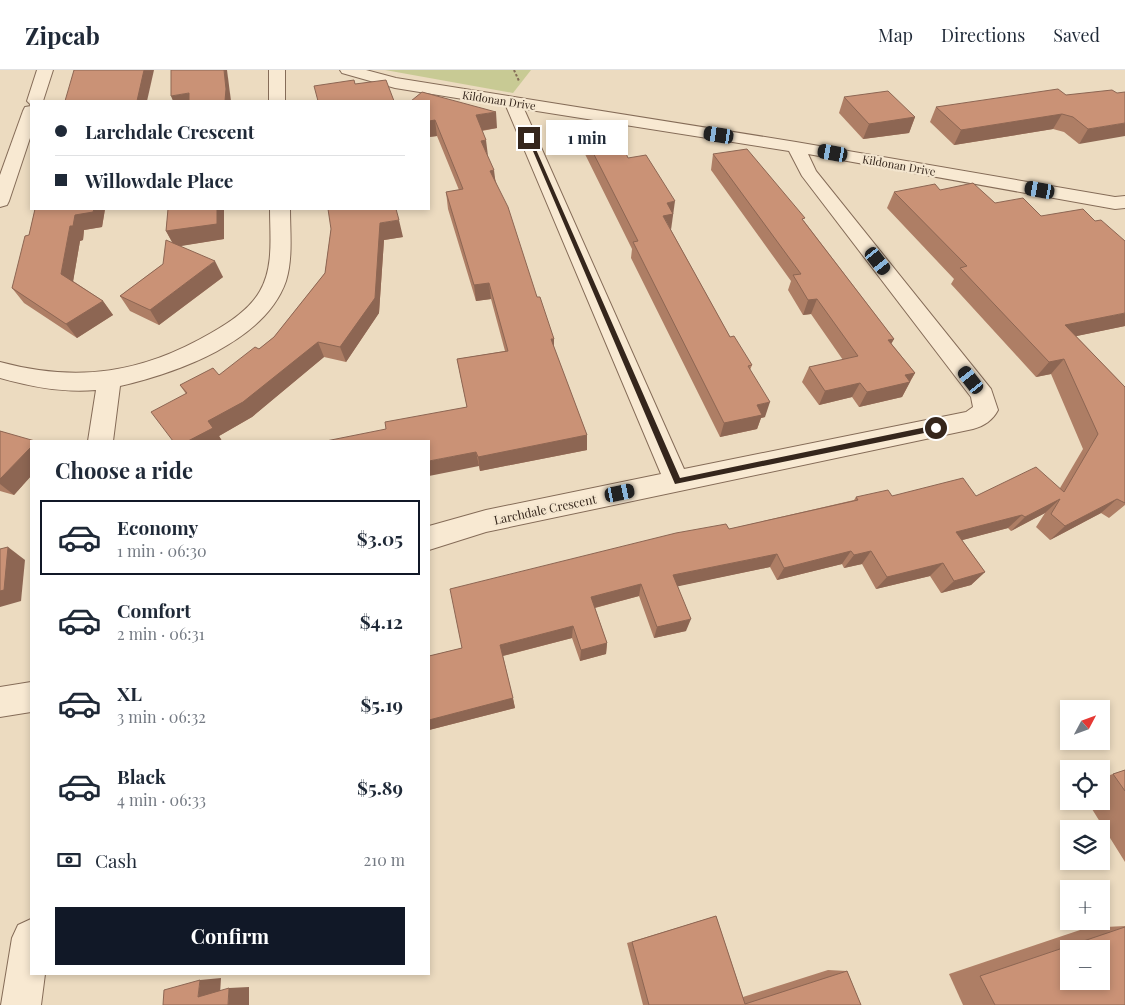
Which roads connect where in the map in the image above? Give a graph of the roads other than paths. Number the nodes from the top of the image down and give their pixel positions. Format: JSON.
{"nodes":[{"id":1,"x":45,"y":70,"type":"edge"},
{"id":2,"x":277,"y":70,"type":"edge"},
{"id":3,"x":348,"y":70,"type":"edge"},
{"id":4,"x":34,"y":100,"type":"edge"},
{"id":5,"x":278,"y":100,"type":"edge"},
{"id":6,"x":513,"y":102,"type":"junction"},
{"id":7,"x":30,"y":114,"type":"edge"},
{"id":8,"x":796,"y":147,"type":"junction"},
{"id":9,"x":0,"y":201,"type":"edge"},
{"id":10,"x":1122,"y":206,"type":"edge"},
{"id":11,"x":280,"y":210,"type":"edge"},
{"id":12,"x":0,"y":370,"type":"edge"},
{"id":13,"x":109,"y":381,"type":"junction"},
{"id":14,"x":101,"y":440,"type":"edge"},
{"id":15,"x":677,"y":482,"type":"junction"},
{"id":16,"x":430,"y":538,"type":"edge"},
{"id":17,"x":30,"y":697,"type":"edge"},
{"id":18,"x":0,"y":702,"type":"edge"},
{"id":19,"x":30,"y":945,"type":"edge"},
{"id":20,"x":21,"y":1005,"type":"edge"}],
"edges":[{"from":1,"to":4,"type":"street"},
{"from":2,"to":5,"type":"street"},
{"from":3,"to":6,"type":"street","name":"Kildonan Drive"},
{"from":6,"to":8,"type":"street","name":"Kildonan Drive"},
{"from":6,"to":15,"type":"street"},
{"from":7,"to":9,"type":"street"},
{"from":8,"to":10,"type":"street","name":"Kildonan Drive"},
{"from":8,"to":15,"type":"street","name":"Larchdale Crescent"},
{"from":11,"to":13,"type":"street"},
{"from":12,"to":13,"type":"street"},
{"from":13,"to":14,"type":"street"},
{"from":15,"to":16,"type":"street","name":"Larchdale Crescent"},
{"from":17,"to":18,"type":"street"},
{"from":19,"to":20,"type":"street"}]}
